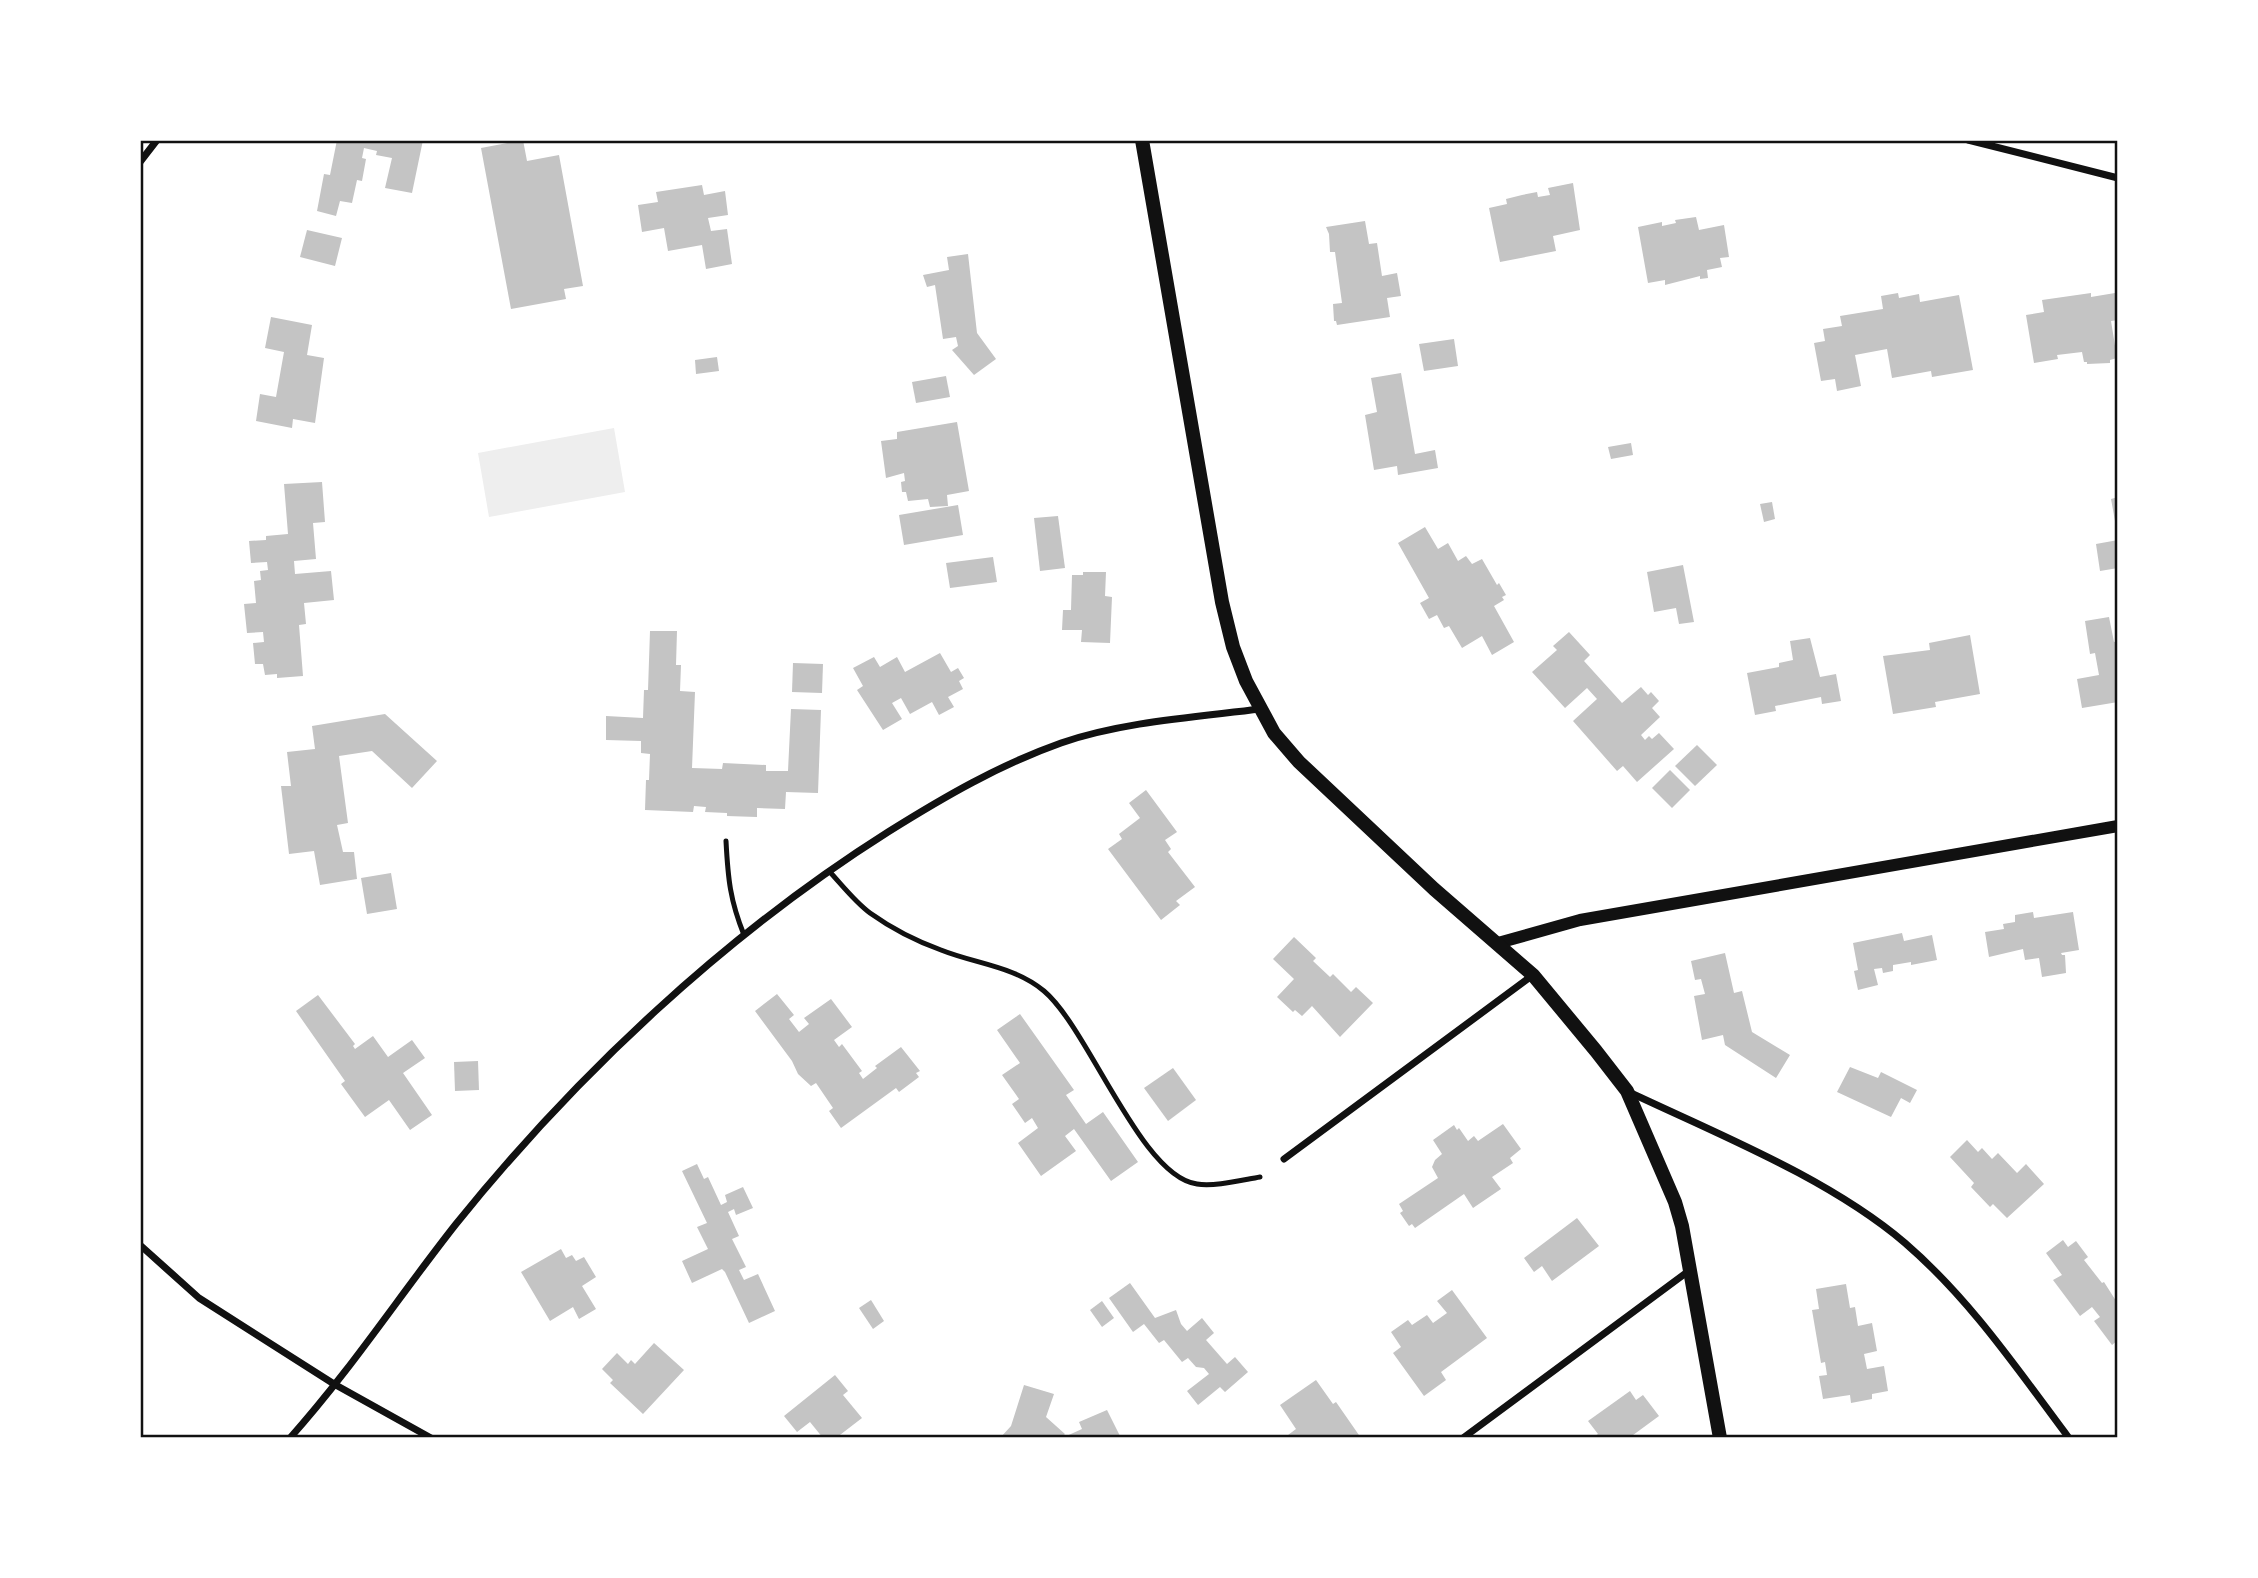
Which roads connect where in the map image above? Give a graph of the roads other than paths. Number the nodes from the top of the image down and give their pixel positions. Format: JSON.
{"nodes":[{"id":1,"x":157,"y":140,"type":"edge"},
{"id":2,"x":1142,"y":140,"type":"edge"},
{"id":3,"x":1968,"y":140,"type":"edge"},
{"id":4,"x":140,"y":162,"type":"edge"},
{"id":5,"x":2118,"y":178,"type":"edge"},
{"id":6,"x":1259,"y":709,"type":"junction"},
{"id":7,"x":2118,"y":826,"type":"edge"},
{"id":8,"x":726,"y":841,"type":"dead end"},
{"id":9,"x":829,"y":871,"type":"junction"},
{"id":10,"x":744,"y":935,"type":"junction"},
{"id":11,"x":1498,"y":943,"type":"junction"},
{"id":12,"x":1533,"y":975,"type":"junction"},
{"id":13,"x":1627,"y":1091,"type":"junction"},
{"id":14,"x":1284,"y":1159,"type":"dead end"},
{"id":15,"x":1260,"y":1177,"type":"dead end"},
{"id":16,"x":140,"y":1245,"type":"edge"},
{"id":17,"x":1690,"y":1269,"type":"junction"},
{"id":18,"x":334,"y":1384,"type":"junction"},
{"id":19,"x":290,"y":1438,"type":"edge"},
{"id":20,"x":431,"y":1438,"type":"edge"},
{"id":21,"x":1462,"y":1438,"type":"edge"},
{"id":22,"x":1720,"y":1438,"type":"edge"},
{"id":23,"x":2069,"y":1438,"type":"edge"}],
"edges":[{"from":1,"to":4,"type":"street"},
{"from":2,"to":6,"type":"main road"},
{"from":3,"to":5,"type":"street"},
{"from":6,"to":9,"type":"street"},
{"from":6,"to":11,"type":"main road"},
{"from":7,"to":11,"type":"street"},
{"from":8,"to":10,"type":"lane"},
{"from":9,"to":10,"type":"street"},
{"from":9,"to":15,"type":"lane"},
{"from":10,"to":18,"type":"street"},
{"from":11,"to":12,"type":"main road"},
{"from":12,"to":13,"type":"main road"},
{"from":12,"to":14,"type":"street"},
{"from":13,"to":17,"type":"main road"},
{"from":13,"to":23,"type":"street"},
{"from":16,"to":18,"type":"street"},
{"from":17,"to":21,"type":"street"},
{"from":17,"to":22,"type":"main road"},
{"from":18,"to":19,"type":"street"},
{"from":18,"to":20,"type":"street"}]}
